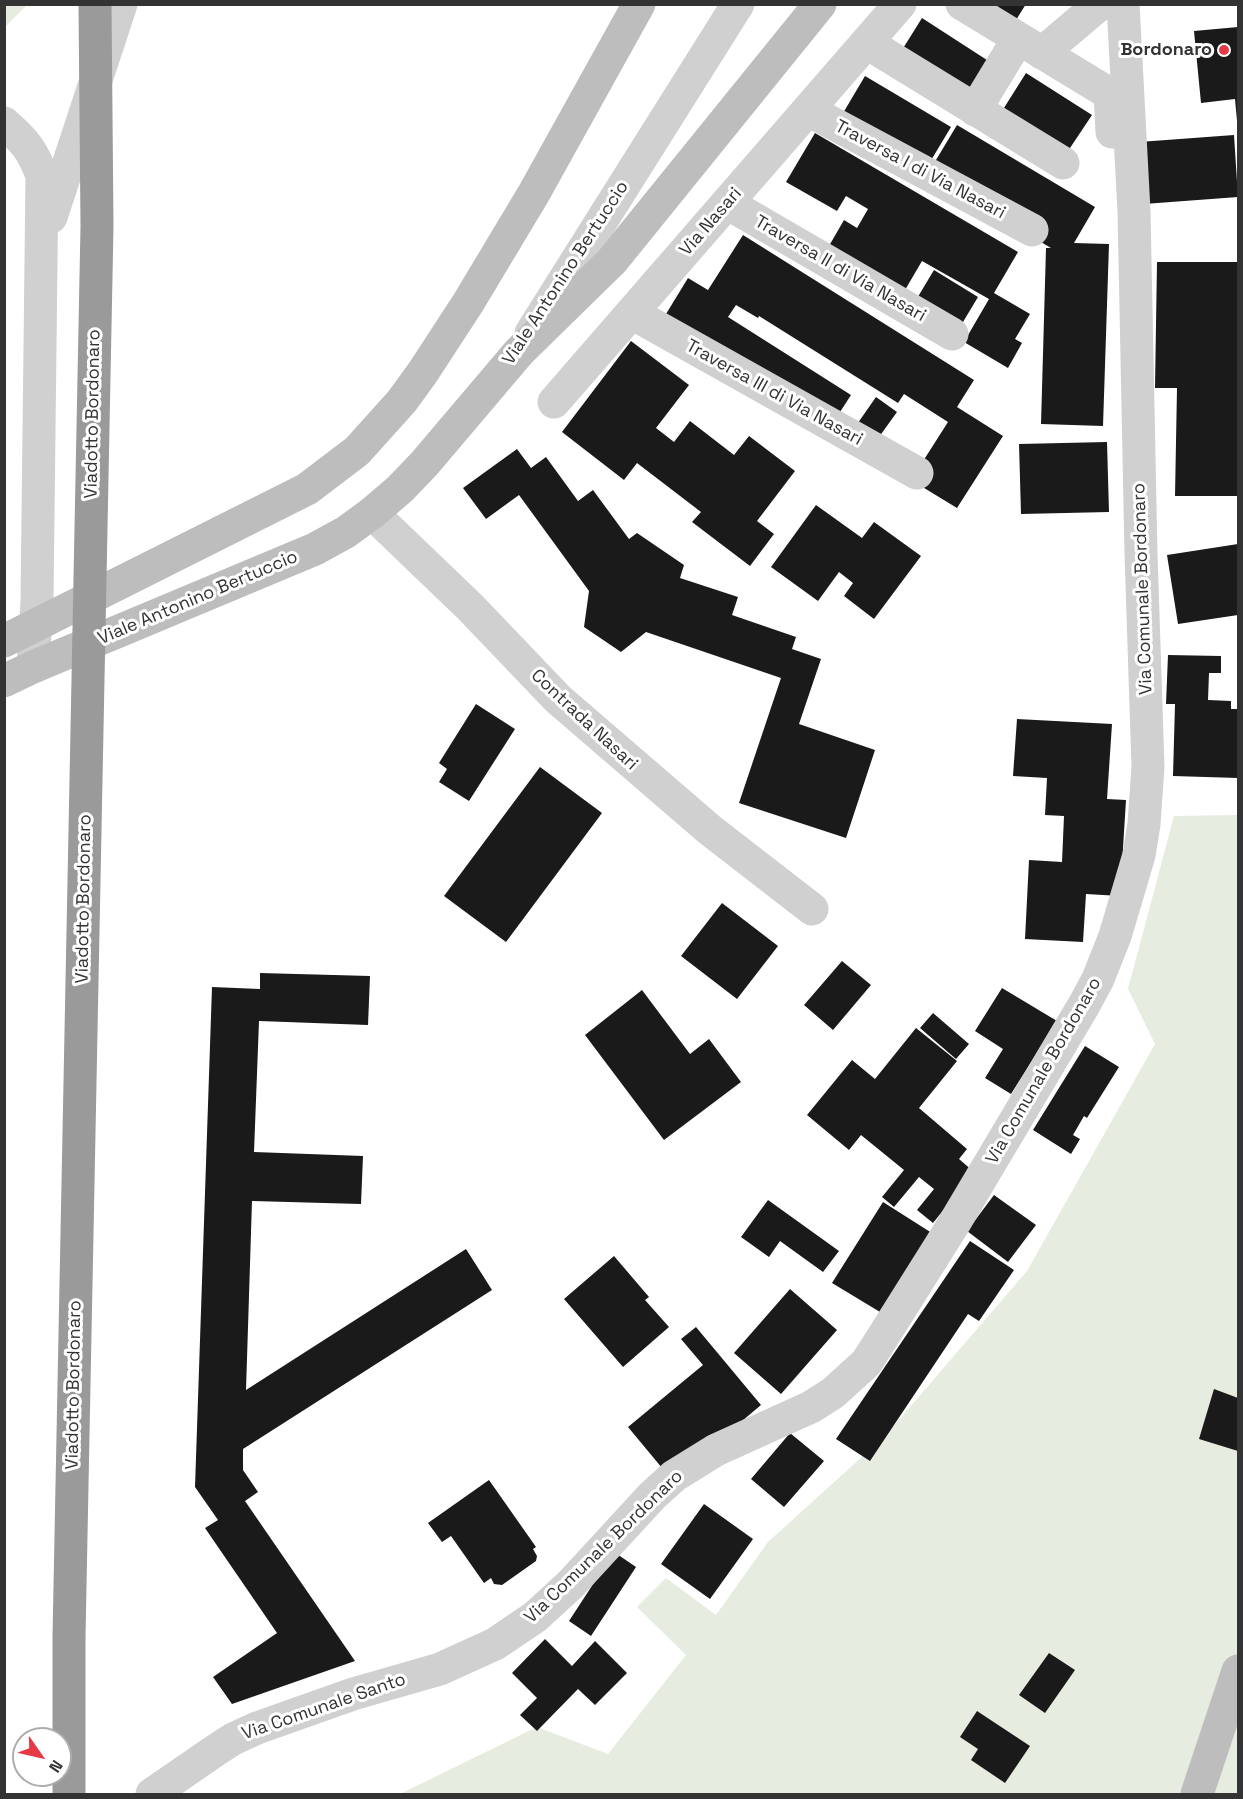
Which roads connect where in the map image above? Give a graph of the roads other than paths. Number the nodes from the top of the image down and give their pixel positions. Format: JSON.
{"nodes":[{"id":1,"x":95,"y":4,"type":"edge"},
{"id":2,"x":121,"y":4,"type":"edge"},
{"id":3,"x":639,"y":4,"type":"edge"},
{"id":4,"x":738,"y":4,"type":"edge"},
{"id":5,"x":820,"y":4,"type":"edge"},
{"id":6,"x":900,"y":4,"type":"edge"},
{"id":7,"x":962,"y":4,"type":"edge"},
{"id":8,"x":1100,"y":4,"type":"edge"},
{"id":9,"x":1123,"y":4,"type":"edge"},
{"id":10,"x":867,"y":43,"type":"junction"},
{"id":11,"x":1030,"y":46,"type":"junction"},
{"id":12,"x":808,"y":110,"type":"junction"},
{"id":13,"x":975,"y":110,"type":"junction"},
{"id":14,"x":4,"y":123,"type":"edge"},
{"id":15,"x":1063,"y":163,"type":"dead end"},
{"id":16,"x":727,"y":203,"type":"junction"},
{"id":17,"x":1134,"y":211,"type":"junction"},
{"id":18,"x":1032,"y":230,"type":"dead end"},
{"id":19,"x":42,"y":245,"type":"junction"},
{"id":20,"x":632,"y":313,"type":"junction"},
{"id":21,"x":952,"y":334,"type":"dead end"},
{"id":22,"x":519,"y":352,"type":"junction"},
{"id":23,"x":554,"y":402,"type":"dead end"},
{"id":24,"x":917,"y":473,"type":"dead end"},
{"id":25,"x":372,"y":513,"type":"junction"},
{"id":26,"x":35,"y":626,"type":"junction"},
{"id":27,"x":4,"y":641,"type":"edge"},
{"id":28,"x":19,"y":674,"type":"edge"},
{"id":29,"x":812,"y":909,"type":"dead end"},
{"id":30,"x":440,"y":1669,"type":"joint"},
{"id":31,"x":1239,"y":1671,"type":"edge"},
{"id":32,"x":69,"y":1794,"type":"edge"},
{"id":33,"x":152,"y":1794,"type":"edge"},
{"id":34,"x":1197,"y":1794,"type":"edge"}],
"edges":[{"from":1,"to":32,"type":"highway","name":"Viadotto Bordonaro","bridge":true},
{"from":2,"to":19,"type":"street"},
{"from":3,"to":26,"type":"street"},
{"from":4,"to":22,"type":"street","name":"Viale Antonino Bertuccio"},
{"from":5,"to":22,"type":"street"},
{"from":6,"to":10,"type":"street","name":"Via Nasari"},
{"from":7,"to":11,"type":"street"},
{"from":8,"to":11,"type":"street"},
{"from":9,"to":17,"type":"street","name":"Via Comunale Bordonaro"},
{"from":10,"to":12,"type":"street","name":"Via Nasari"},
{"from":10,"to":13,"type":"street"},
{"from":11,"to":13,"type":"street"},
{"from":11,"to":17,"type":"street"},
{"from":12,"to":16,"type":"street","name":"Via Nasari"},
{"from":12,"to":18,"type":"street","name":"Traversa I di Via Nasari"},
{"from":13,"to":15,"type":"street"},
{"from":14,"to":19,"type":"street"},
{"from":16,"to":20,"type":"street","name":"Via Nasari"},
{"from":16,"to":21,"type":"street","name":"Traversa II di Via Nasari"},
{"from":17,"to":30,"type":"street","name":"Via Comunale Bordonaro"},
{"from":19,"to":26,"type":"street"},
{"from":20,"to":23,"type":"street","name":"Via Nasari"},
{"from":20,"to":24,"type":"street","name":"Traversa III di Via Nasari"},
{"from":22,"to":25,"type":"street","name":"Viale Antonino Bertuccio"},
{"from":25,"to":28,"type":"street","name":"Viale Antonino Bertuccio"},
{"from":25,"to":29,"type":"street","name":"Contrada Nasari"},
{"from":26,"to":27,"type":"street"},
{"from":26,"to":28,"type":"street"},
{"from":30,"to":33,"type":"street","name":"Via Comunale Santo"},
{"from":31,"to":34,"type":"street"}]}
